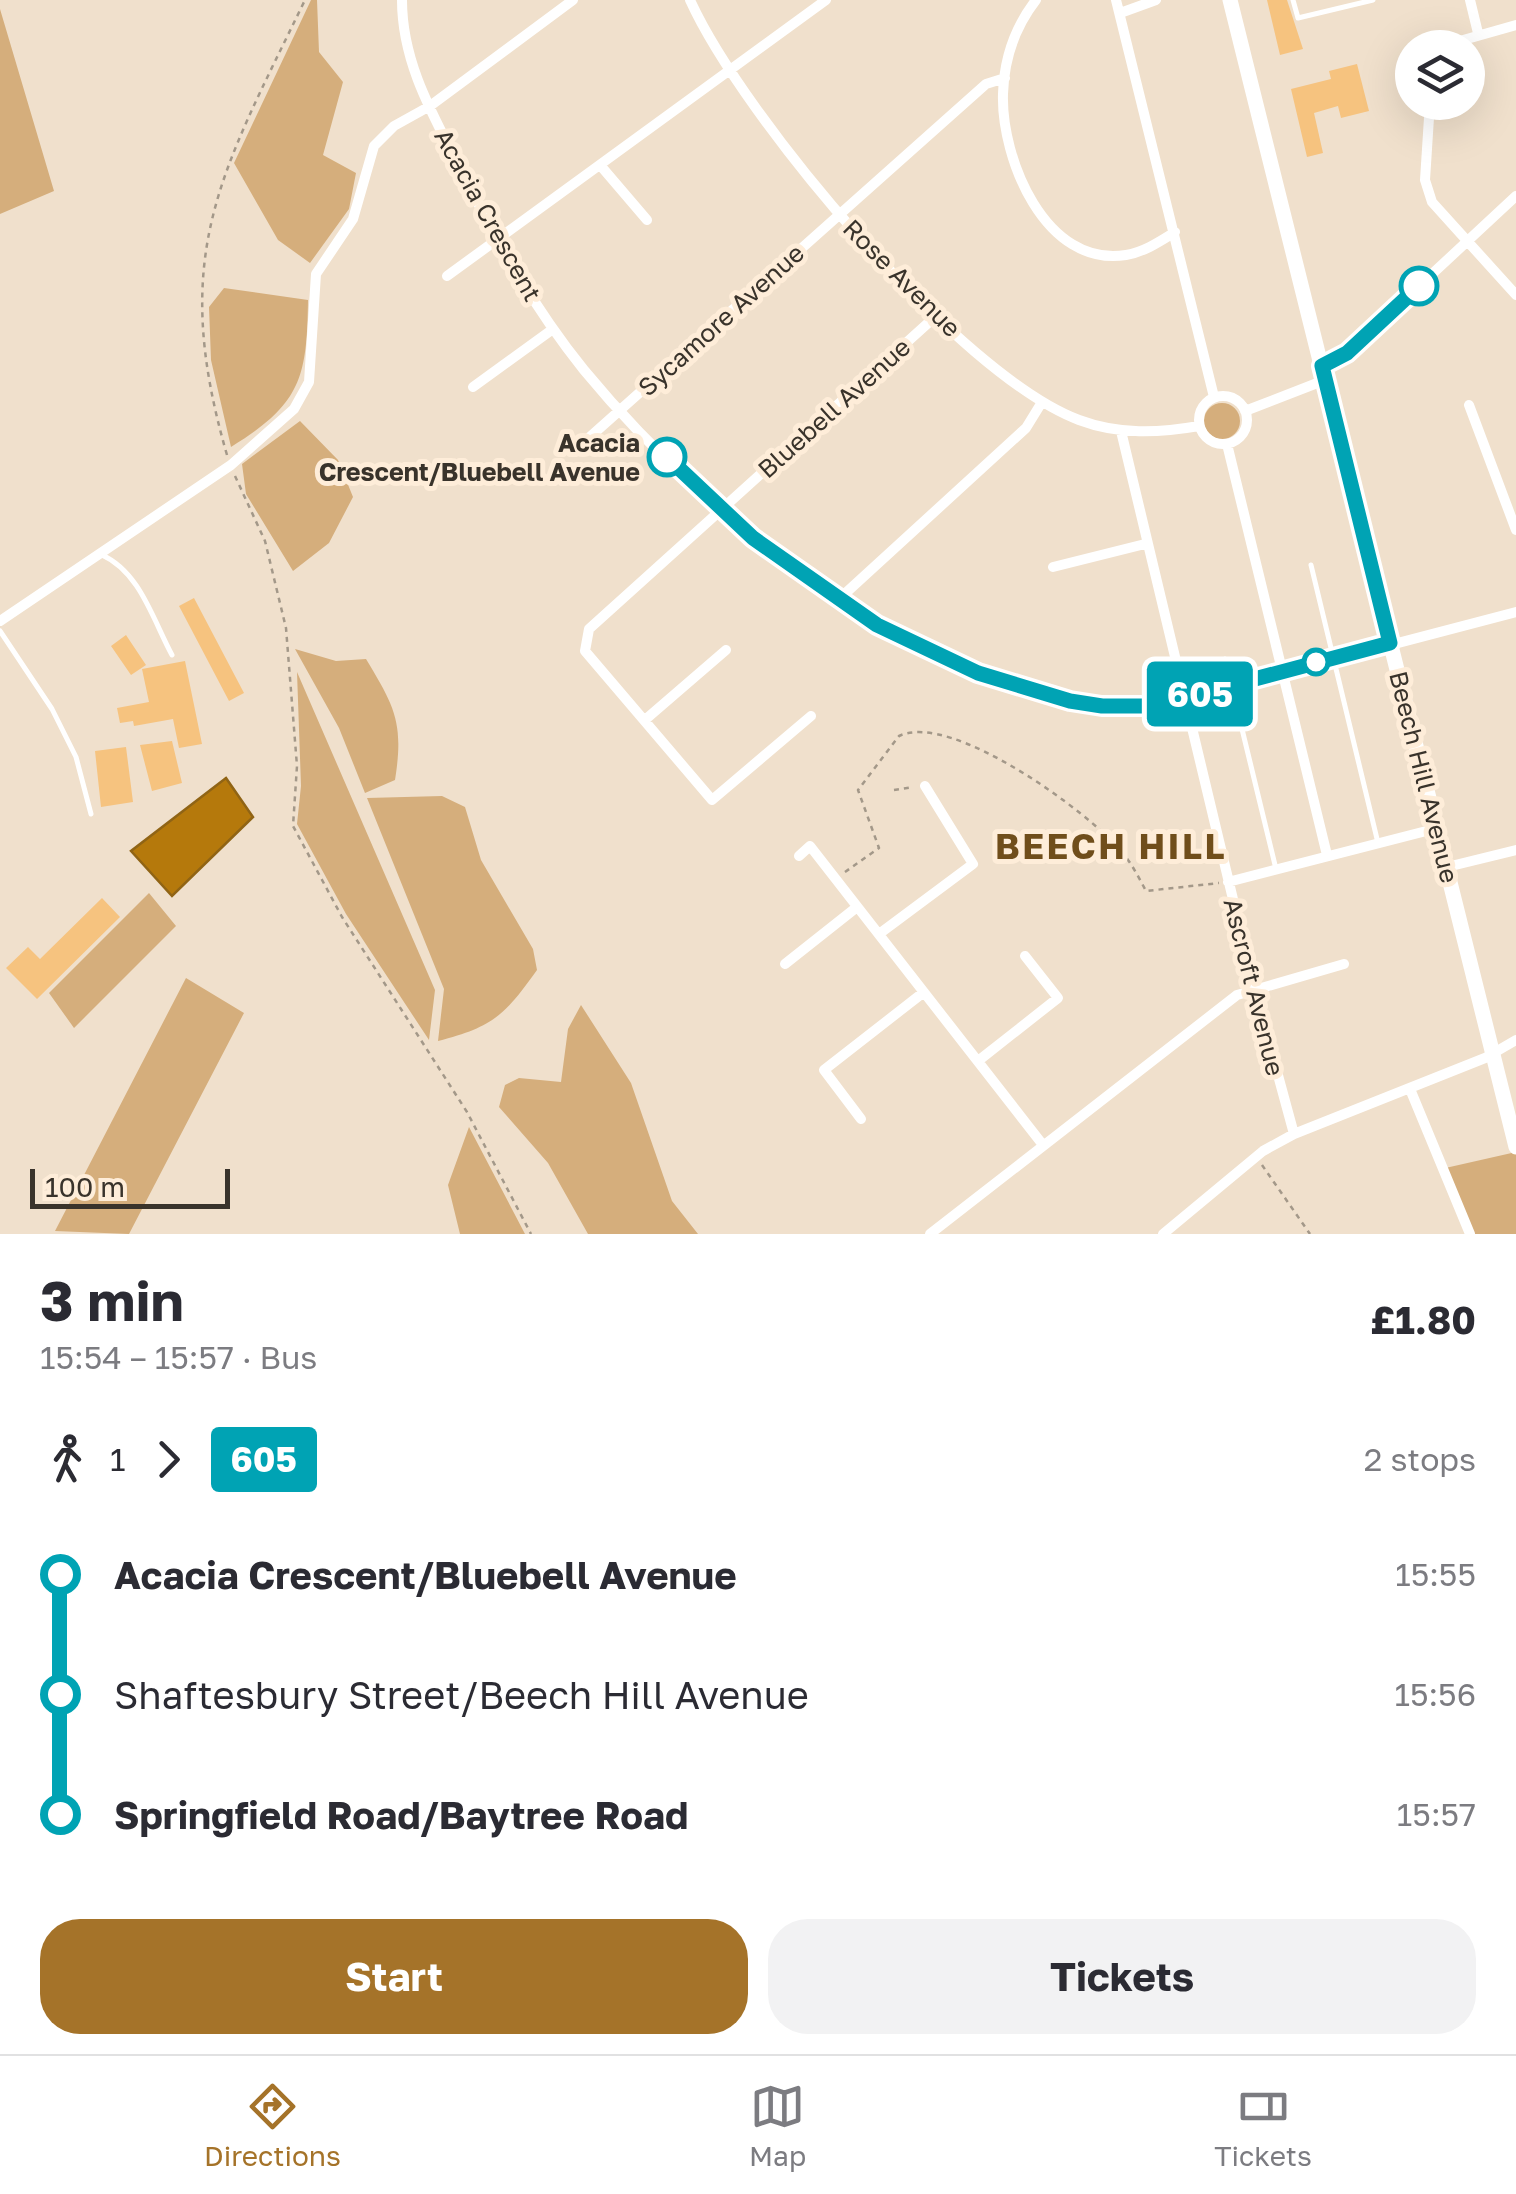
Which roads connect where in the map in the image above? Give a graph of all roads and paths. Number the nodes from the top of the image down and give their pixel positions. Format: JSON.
{"nodes":[{"id":1,"x":305,"y":0,"type":"edge"},
{"id":2,"x":402,"y":0,"type":"edge"},
{"id":3,"x":550,"y":0,"type":"edge"},
{"id":4,"x":573,"y":0,"type":"edge"},
{"id":5,"x":690,"y":0,"type":"edge"},
{"id":6,"x":826,"y":0,"type":"edge"},
{"id":7,"x":1036,"y":0,"type":"edge"},
{"id":8,"x":1116,"y":0,"type":"edge"},
{"id":9,"x":1156,"y":0,"type":"edge"},
{"id":10,"x":1230,"y":0,"type":"edge"},
{"id":11,"x":1293,"y":0,"type":"edge"},
{"id":12,"x":1373,"y":0,"type":"edge"},
{"id":13,"x":1470,"y":0,"type":"edge"},
{"id":14,"x":558,"y":12,"type":"junction"},
{"id":15,"x":1123,"y":12,"type":"junction"},
{"id":16,"x":1516,"y":25,"type":"edge"},
{"id":17,"x":1477,"y":30,"type":"edge"},
{"id":18,"x":1485,"y":32,"type":"edge"},
{"id":19,"x":730,"y":69,"type":"junction"},
{"id":20,"x":1005,"y":78,"type":"junction"},
{"id":21,"x":430,"y":106,"type":"junction"},
{"id":22,"x":1429,"y":120,"type":"edge"},
{"id":23,"x":600,"y":165,"type":"junction"},
{"id":24,"x":1516,"y":196,"type":"edge"},
{"id":25,"x":838,"y":215,"type":"junction"},
{"id":26,"x":646,"y":220,"type":"dead end"},
{"id":27,"x":1175,"y":232,"type":"junction"},
{"id":28,"x":496,"y":241,"type":"junction"},
{"id":29,"x":1466,"y":242,"type":"junction"},
{"id":30,"x":447,"y":276,"type":"dead end"},
{"id":31,"x":1516,"y":295,"type":"edge"},
{"id":32,"x":937,"y":315,"type":"junction"},
{"id":33,"x":553,"y":329,"type":"junction"},
{"id":34,"x":1324,"y":373,"type":"junction"},
{"id":35,"x":472,"y":387,"type":"dead end"},
{"id":36,"x":1214,"y":398,"type":"junction"},
{"id":37,"x":1042,"y":402,"type":"junction"},
{"id":38,"x":1469,"y":405,"type":"dead end"},
{"id":39,"x":620,"y":409,"type":"junction"},
{"id":40,"x":1245,"y":411,"type":"junction"},
{"id":41,"x":1200,"y":426,"type":"junction"},
{"id":42,"x":1121,"y":431,"type":"junction"},
{"id":43,"x":1227,"y":444,"type":"junction"},
{"id":44,"x":573,"y":452,"type":"dead end"},
{"id":45,"x":231,"y":465,"type":"junction"},
{"id":46,"x":722,"y":509,"type":"junction"},
{"id":47,"x":1516,"y":530,"type":"edge"},
{"id":48,"x":1145,"y":544,"type":"junction"},
{"id":49,"x":99,"y":554,"type":"junction"},
{"id":50,"x":1311,"y":565,"type":"dead end"},
{"id":51,"x":1053,"y":567,"type":"dead end"},
{"id":52,"x":838,"y":600,"type":"junction"},
{"id":53,"x":1516,"y":612,"type":"edge"},
{"id":54,"x":0,"y":621,"type":"edge"},
{"id":55,"x":0,"y":631,"type":"edge"},
{"id":56,"x":1390,"y":643,"type":"junction"},
{"id":57,"x":726,"y":650,"type":"dead end"},
{"id":58,"x":172,"y":655,"type":"dead end"},
{"id":59,"x":1332,"y":658,"type":"junction"},
{"id":60,"x":1225,"y":659,"type":"dead end"},
{"id":61,"x":1282,"y":671,"type":"junction"},
{"id":62,"x":1230,"y":684,"type":"junction"},
{"id":63,"x":1184,"y":699,"type":"junction"},
{"id":64,"x":811,"y":716,"type":"dead end"},
{"id":65,"x":646,"y":720,"type":"junction"},
{"id":66,"x":925,"y":786,"type":"joint"},
{"id":67,"x":894,"y":790,"type":"dead end"},
{"id":68,"x":90,"y":814,"type":"dead end"},
{"id":69,"x":1438,"y":828,"type":"junction"},
{"id":70,"x":1378,"y":843,"type":"junction"},
{"id":71,"x":1516,"y":850,"type":"edge"},
{"id":72,"x":799,"y":856,"type":"dead end"},
{"id":73,"x":1327,"y":856,"type":"junction"},
{"id":74,"x":1447,"y":868,"type":"junction"},
{"id":75,"x":1276,"y":869,"type":"junction"},
{"id":76,"x":836,"y":879,"type":"junction"},
{"id":77,"x":1228,"y":882,"type":"junction"},
{"id":78,"x":857,"y":907,"type":"junction"},
{"id":79,"x":878,"y":934,"type":"junction"},
{"id":80,"x":1026,"y":956,"type":"dead end"},
{"id":81,"x":785,"y":964,"type":"dead end"},
{"id":82,"x":1344,"y":964,"type":"dead end"},
{"id":83,"x":1254,"y":987,"type":"junction"},
{"id":84,"x":924,"y":992,"type":"junction"},
{"id":85,"x":1516,"y":1040,"type":"edge"},
{"id":86,"x":1493,"y":1052,"type":"junction"},
{"id":87,"x":978,"y":1061,"type":"junction"},
{"id":88,"x":1410,"y":1089,"type":"junction"},
{"id":89,"x":861,"y":1119,"type":"dead end"},
{"id":90,"x":1294,"y":1134,"type":"junction"},
{"id":91,"x":1044,"y":1145,"type":"junction"},
{"id":92,"x":1516,"y":1148,"type":"edge"},
{"id":93,"x":1256,"y":1157,"type":"junction"},
{"id":94,"x":531,"y":1234,"type":"edge"},
{"id":95,"x":930,"y":1234,"type":"edge"},
{"id":96,"x":1163,"y":1234,"type":"edge"},
{"id":97,"x":1310,"y":1234,"type":"edge"},
{"id":98,"x":1470,"y":1234,"type":"edge"}],
"edges":[{"from":1,"to":45,"type":"path"},
{"from":2,"to":21,"type":"street","name":"Acacia Crescent"},
{"from":3,"to":14,"type":"street"},
{"from":4,"to":14,"type":"street"},
{"from":5,"to":19,"type":"street","name":"Rose Avenue"},
{"from":6,"to":19,"type":"street"},
{"from":7,"to":20,"type":"street"},
{"from":8,"to":15,"type":"street"},
{"from":9,"to":15,"type":"street"},
{"from":10,"to":34,"type":"street","name":"Beech Hill Avenue"},
{"from":11,"to":12,"type":"lane"},
{"from":13,"to":17,"type":"street"},
{"from":14,"to":21,"type":"street"},
{"from":15,"to":27,"type":"street"},
{"from":16,"to":18,"type":"street"},
{"from":19,"to":23,"type":"street"},
{"from":19,"to":25,"type":"street","name":"Rose Avenue"},
{"from":20,"to":25,"type":"street","name":"Sycamore Avenue"},
{"from":20,"to":27,"type":"street"},
{"from":21,"to":28,"type":"street","name":"Acacia Crescent"},
{"from":21,"to":45,"type":"street"},
{"from":22,"to":29,"type":"street"},
{"from":23,"to":26,"type":"street"},
{"from":23,"to":28,"type":"street"},
{"from":24,"to":29,"type":"street"},
{"from":25,"to":32,"type":"street","name":"Rose Avenue"},
{"from":25,"to":39,"type":"street","name":"Sycamore Avenue"},
{"from":27,"to":36,"type":"street"},
{"from":28,"to":30,"type":"street"},
{"from":28,"to":33,"type":"street","name":"Acacia Crescent"},
{"from":29,"to":31,"type":"street"},
{"from":29,"to":34,"type":"street"},
{"from":32,"to":37,"type":"street","name":"Rose Avenue"},
{"from":32,"to":46,"type":"street","name":"Bluebell Avenue"},
{"from":33,"to":35,"type":"street"},
{"from":33,"to":39,"type":"street","name":"Acacia Crescent"},
{"from":34,"to":40,"type":"street"},
{"from":34,"to":56,"type":"street","name":"Beech Hill Avenue"},
{"from":36,"to":40,"type":"street"},
{"from":36,"to":41,"type":"street"},
{"from":37,"to":42,"type":"street","name":"Rose Avenue"},
{"from":37,"to":52,"type":"street"},
{"from":38,"to":47,"type":"street"},
{"from":39,"to":44,"type":"street","name":"Sycamore Avenue"},
{"from":39,"to":46,"type":"street","name":"Acacia Crescent"},
{"from":40,"to":43,"type":"street"},
{"from":41,"to":42,"type":"street","name":"Rose Avenue"},
{"from":41,"to":43,"type":"street"},
{"from":42,"to":48,"type":"street","name":"Ascroft Avenue"},
{"from":43,"to":61,"type":"street"},
{"from":45,"to":49,"type":"street"},
{"from":45,"to":94,"type":"path"},
{"from":46,"to":52,"type":"street","name":"Acacia Crescent"},
{"from":46,"to":65,"type":"street","name":"Bluebell Avenue"},
{"from":48,"to":51,"type":"street"},
{"from":48,"to":63,"type":"street","name":"Ascroft Avenue"},
{"from":49,"to":54,"type":"street"},
{"from":49,"to":58,"type":"lane"},
{"from":50,"to":59,"type":"lane"},
{"from":52,"to":63,"type":"street","name":"Acacia Crescent"},
{"from":53,"to":56,"type":"street","name":"Acacia Crescent"},
{"from":55,"to":68,"type":"lane"},
{"from":56,"to":59,"type":"street","name":"Acacia Crescent"},
{"from":56,"to":69,"type":"street","name":"Beech Hill Avenue"},
{"from":57,"to":65,"type":"street"},
{"from":59,"to":61,"type":"street","name":"Acacia Crescent"},
{"from":59,"to":70,"type":"lane"},
{"from":60,"to":62,"type":"lane"},
{"from":61,"to":62,"type":"street","name":"Acacia Crescent"},
{"from":61,"to":73,"type":"street"},
{"from":62,"to":63,"type":"street","name":"Acacia Crescent"},
{"from":62,"to":75,"type":"lane"},
{"from":63,"to":77,"type":"street","name":"Ascroft Avenue"},
{"from":64,"to":65,"type":"street","name":"Bluebell Avenue"},
{"from":66,"to":67,"type":"path"},
{"from":66,"to":79,"type":"street"},
{"from":69,"to":70,"type":"street"},
{"from":69,"to":74,"type":"street","name":"Beech Hill Avenue"},
{"from":70,"to":73,"type":"street"},
{"from":71,"to":74,"type":"street"},
{"from":72,"to":76,"type":"street"},
{"from":73,"to":75,"type":"street"},
{"from":74,"to":86,"type":"street","name":"Beech Hill Avenue"},
{"from":75,"to":77,"type":"street"},
{"from":76,"to":77,"type":"path"},
{"from":76,"to":78,"type":"street"},
{"from":77,"to":83,"type":"street","name":"Ascroft Avenue"},
{"from":78,"to":79,"type":"street"},
{"from":78,"to":81,"type":"street"},
{"from":79,"to":84,"type":"street"},
{"from":80,"to":87,"type":"street"},
{"from":82,"to":83,"type":"street"},
{"from":83,"to":90,"type":"street","name":"Ascroft Avenue"},
{"from":83,"to":91,"type":"street"},
{"from":84,"to":87,"type":"street"},
{"from":84,"to":89,"type":"street"},
{"from":85,"to":86,"type":"street"},
{"from":86,"to":88,"type":"street"},
{"from":86,"to":92,"type":"street","name":"Beech Hill Avenue"},
{"from":87,"to":91,"type":"street"},
{"from":88,"to":90,"type":"street"},
{"from":88,"to":98,"type":"street"},
{"from":90,"to":93,"type":"street"},
{"from":91,"to":95,"type":"street"},
{"from":93,"to":96,"type":"street"},
{"from":93,"to":97,"type":"path"}]}
